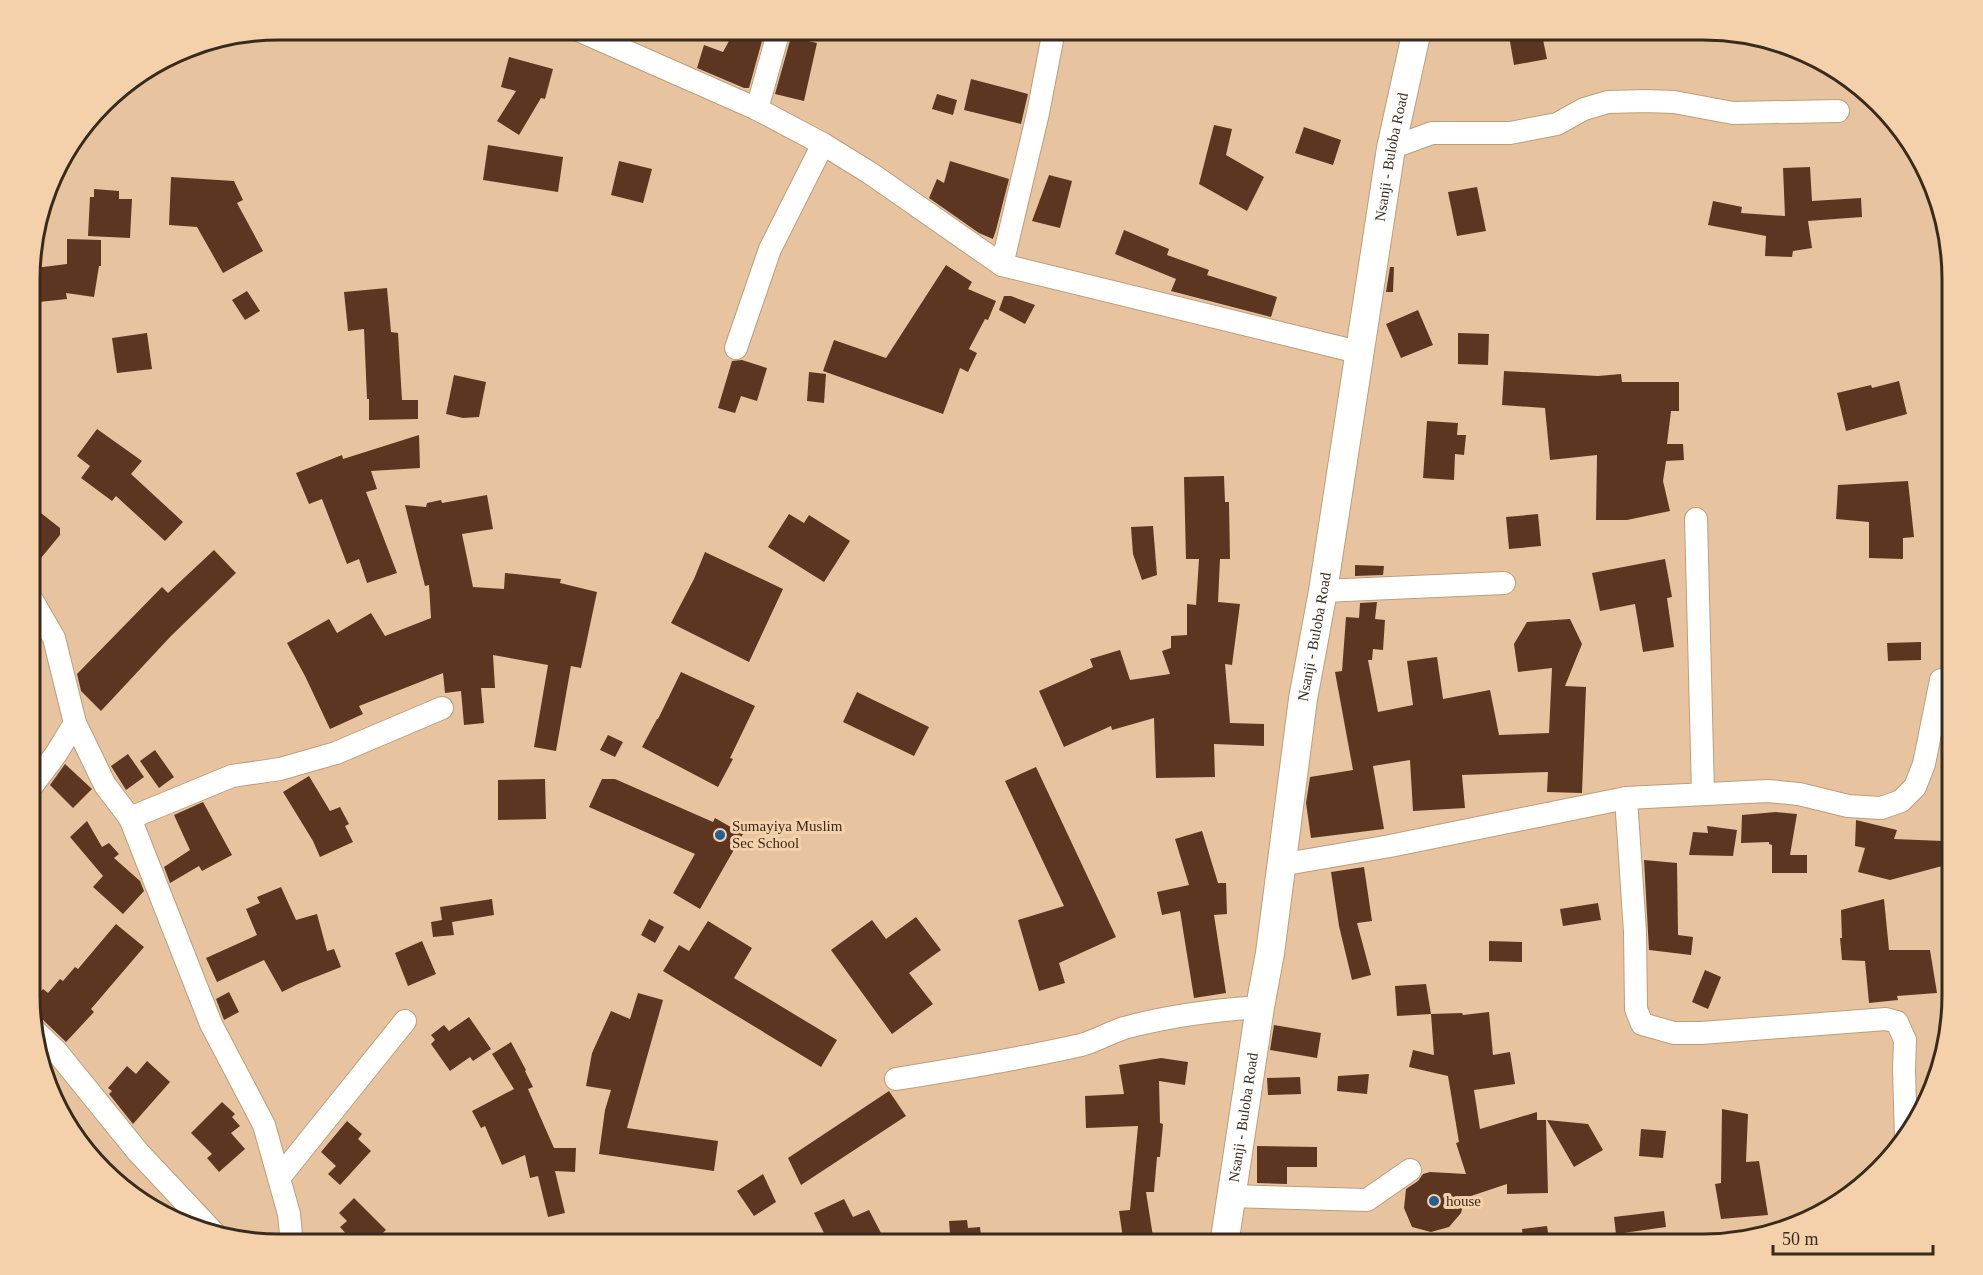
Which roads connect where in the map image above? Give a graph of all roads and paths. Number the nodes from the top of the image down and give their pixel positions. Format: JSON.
{"nodes":[{"id":1,"x":601,"y":40,"type":"edge"},
{"id":2,"x":776,"y":40,"type":"edge"},
{"id":3,"x":1052,"y":40,"type":"edge"},
{"id":4,"x":1415,"y":40,"type":"edge"},
{"id":5,"x":757,"y":109,"type":"junction"},
{"id":6,"x":1838,"y":111,"type":"dead end"},
{"id":7,"x":824,"y":144,"type":"junction"},
{"id":8,"x":1391,"y":148,"type":"junction"},
{"id":9,"x":1002,"y":265,"type":"junction"},
{"id":10,"x":736,"y":348,"type":"dead end"},
{"id":11,"x":1358,"y":351,"type":"junction"},
{"id":12,"x":1696,"y":519,"type":"dead end"},
{"id":13,"x":1504,"y":583,"type":"dead end"},
{"id":14,"x":1323,"y":591,"type":"junction"},
{"id":15,"x":40,"y":614,"type":"edge"},
{"id":16,"x":1941,"y":680,"type":"dead end"},
{"id":17,"x":442,"y":708,"type":"dead end"},
{"id":18,"x":75,"y":723,"type":"junction"},
{"id":19,"x":40,"y":775,"type":"edge"},
{"id":20,"x":1703,"y":793,"type":"junction"},
{"id":21,"x":1626,"y":798,"type":"junction"},
{"id":22,"x":130,"y":818,"type":"junction"},
{"id":23,"x":1280,"y":865,"type":"junction"},
{"id":24,"x":1260,"y":1006,"type":"junction"},
{"id":25,"x":405,"y":1020,"type":"dead end"},
{"id":26,"x":45,"y":1040,"type":"edge"},
{"id":27,"x":896,"y":1079,"type":"dead end"},
{"id":28,"x":1906,"y":1122,"type":"edge"},
{"id":29,"x":1410,"y":1170,"type":"dead end"},
{"id":30,"x":279,"y":1178,"type":"junction"},
{"id":31,"x":1230,"y":1196,"type":"junction"},
{"id":32,"x":204,"y":1222,"type":"edge"},
{"id":33,"x":291,"y":1234,"type":"edge"},
{"id":34,"x":1225,"y":1234,"type":"edge"}],
"edges":[{"from":1,"to":5,"type":"street"},
{"from":2,"to":5,"type":"street"},
{"from":3,"to":9,"type":"street"},
{"from":4,"to":8,"type":"main road","name":"Nsanji - Buloba Road"},
{"from":5,"to":7,"type":"street"},
{"from":6,"to":8,"type":"street"},
{"from":7,"to":9,"type":"street"},
{"from":7,"to":10,"type":"street"},
{"from":8,"to":11,"type":"main road","name":"Nsanji - Buloba Road"},
{"from":9,"to":11,"type":"street"},
{"from":11,"to":14,"type":"main road","name":"Nsanji - Buloba Road"},
{"from":12,"to":20,"type":"street"},
{"from":13,"to":14,"type":"street"},
{"from":14,"to":23,"type":"main road","name":"Nsanji - Buloba Road"},
{"from":15,"to":18,"type":"street"},
{"from":16,"to":20,"type":"street"},
{"from":17,"to":22,"type":"street"},
{"from":18,"to":19,"type":"street"},
{"from":18,"to":22,"type":"street"},
{"from":20,"to":21,"type":"street"},
{"from":21,"to":23,"type":"street"},
{"from":21,"to":28,"type":"street"},
{"from":22,"to":30,"type":"street"},
{"from":23,"to":24,"type":"main road","name":"Nsanji - Buloba Road"},
{"from":24,"to":27,"type":"street"},
{"from":24,"to":31,"type":"main road","name":"Nsanji - Buloba Road"},
{"from":25,"to":30,"type":"street"},
{"from":26,"to":32,"type":"street"},
{"from":29,"to":31,"type":"street"},
{"from":30,"to":33,"type":"street"},
{"from":31,"to":34,"type":"main road","name":"Nsanji - Buloba Road"}]}
